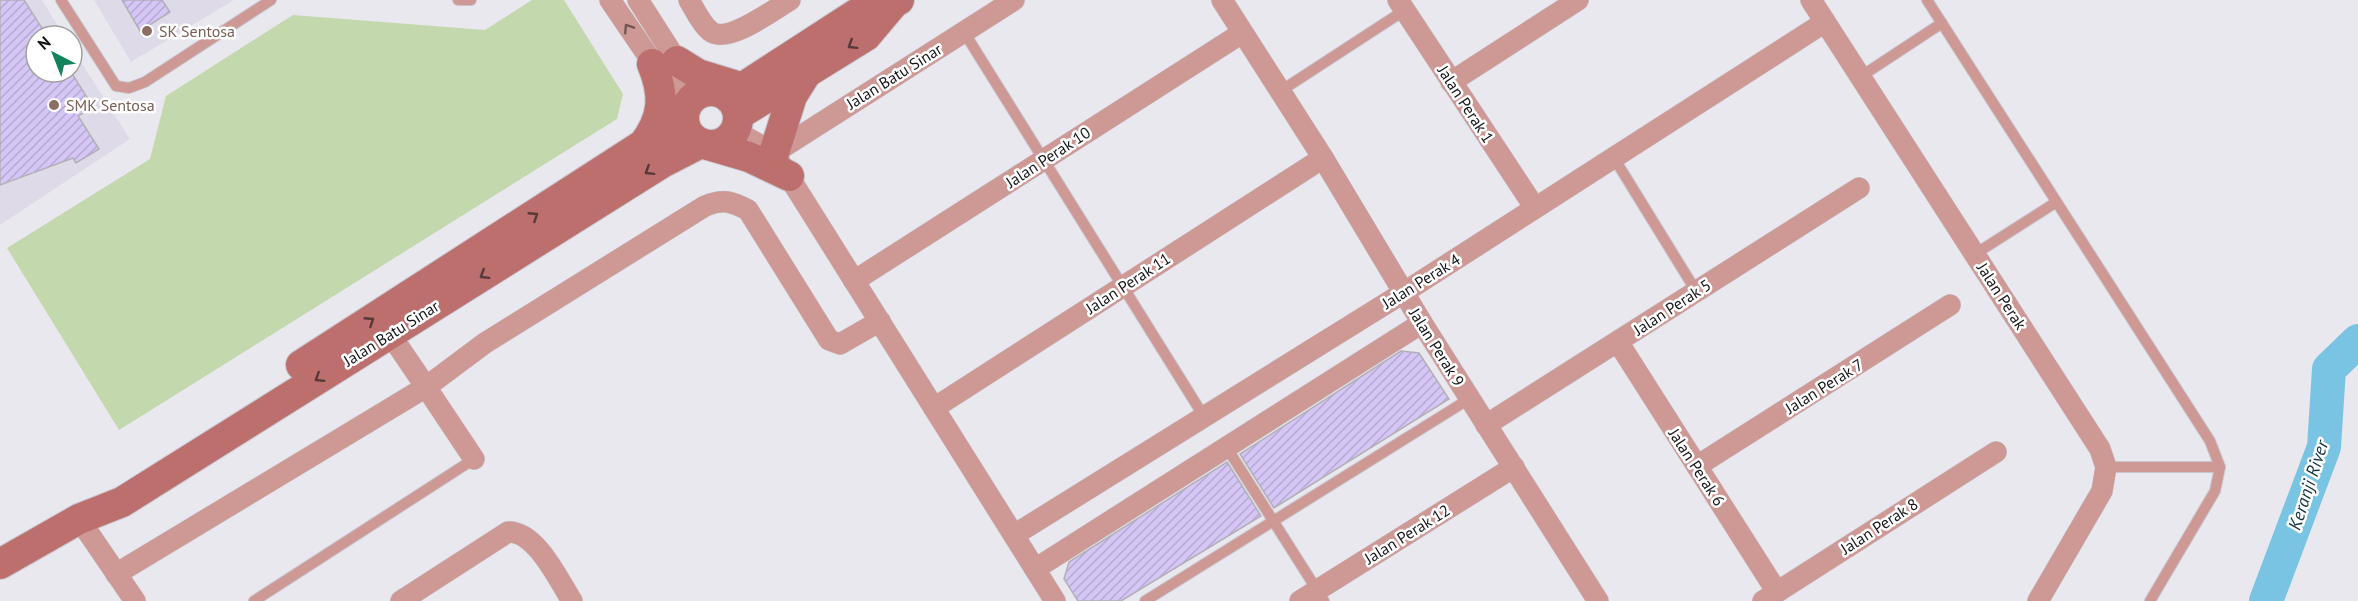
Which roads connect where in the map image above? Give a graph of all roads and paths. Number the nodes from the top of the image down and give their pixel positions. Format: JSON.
{"nodes":[{"id":1,"x":61,"y":0,"type":"edge"},
{"id":2,"x":271,"y":0,"type":"edge"},
{"id":3,"x":458,"y":0,"type":"edge"},
{"id":4,"x":471,"y":0,"type":"edge"},
{"id":5,"x":610,"y":0,"type":"edge"},
{"id":6,"x":638,"y":0,"type":"edge"},
{"id":7,"x":689,"y":0,"type":"edge"},
{"id":8,"x":790,"y":0,"type":"edge"},
{"id":9,"x":1014,"y":0,"type":"edge"},
{"id":10,"x":1222,"y":0,"type":"edge"},
{"id":11,"x":1578,"y":0,"type":"edge"},
{"id":12,"x":1811,"y":0,"type":"edge"},
{"id":13,"x":1928,"y":0,"type":"edge"},
{"id":14,"x":896,"y":2,"type":"edge"},
{"id":15,"x":1401,"y":5,"type":"edge"},
{"id":16,"x":1825,"y":22,"type":"junction"},
{"id":17,"x":1942,"y":23,"type":"junction"},
{"id":18,"x":964,"y":32,"type":"junction"},
{"id":19,"x":1242,"y":33,"type":"junction"},
{"id":20,"x":664,"y":63,"type":"junction"},
{"id":21,"x":807,"y":72,"type":"junction"},
{"id":22,"x":1860,"y":77,"type":"junction"},
{"id":23,"x":1451,"y":82,"type":"junction"},
{"id":24,"x":1279,"y":92,"type":"junction"},
{"id":25,"x":738,"y":106,"type":"junction"},
{"id":26,"x":689,"y":107,"type":"junction"},
{"id":27,"x":704,"y":144,"type":"junction"},
{"id":28,"x":642,"y":147,"type":"junction"},
{"id":29,"x":1323,"y":158,"type":"junction"},
{"id":30,"x":1614,"y":158,"type":"junction"},
{"id":31,"x":1042,"y":160,"type":"junction"},
{"id":32,"x":781,"y":165,"type":"junction"},
{"id":33,"x":1859,"y":188,"type":"dead end"},
{"id":34,"x":2055,"y":203,"type":"junction"},
{"id":35,"x":1535,"y":208,"type":"junction"},
{"id":36,"x":1976,"y":254,"type":"junction"},
{"id":37,"x":854,"y":281,"type":"junction"},
{"id":38,"x":1123,"y":286,"type":"junction"},
{"id":39,"x":1696,"y":291,"type":"junction"},
{"id":40,"x":1403,"y":293,"type":"junction"},
{"id":41,"x":1950,"y":305,"type":"dead end"},
{"id":42,"x":880,"y":321,"type":"junction"},
{"id":43,"x":1422,"y":323,"type":"junction"},
{"id":44,"x":390,"y":334,"type":"junction"},
{"id":45,"x":1618,"y":342,"type":"junction"},
{"id":46,"x":426,"y":387,"type":"junction"},
{"id":47,"x":1469,"y":399,"type":"junction"},
{"id":48,"x":934,"y":408,"type":"junction"},
{"id":49,"x":1203,"y":415,"type":"junction"},
{"id":50,"x":1486,"y":425,"type":"junction"},
{"id":51,"x":1227,"y":448,"type":"junction"},
{"id":52,"x":1996,"y":452,"type":"dead end"},
{"id":53,"x":474,"y":459,"type":"joint"},
{"id":54,"x":1697,"y":466,"type":"junction"},
{"id":55,"x":1514,"y":467,"type":"junction"},
{"id":56,"x":2106,"y":467,"type":"junction"},
{"id":57,"x":2220,"y":467,"type":"junction"},
{"id":58,"x":79,"y":519,"type":"junction"},
{"id":59,"x":1273,"y":520,"type":"junction"},
{"id":60,"x":1014,"y":535,"type":"junction"},
{"id":61,"x":0,"y":564,"type":"edge"},
{"id":62,"x":1035,"y":569,"type":"junction"},
{"id":63,"x":117,"y":574,"type":"junction"},
{"id":64,"x":1770,"y":596,"type":"edge"},
{"id":65,"x":1313,"y":597,"type":"edge"},
{"id":66,"x":1591,"y":598,"type":"edge"},
{"id":67,"x":135,"y":601,"type":"edge"},
{"id":68,"x":254,"y":601,"type":"edge"},
{"id":69,"x":401,"y":601,"type":"edge"},
{"id":70,"x":572,"y":601,"type":"edge"},
{"id":71,"x":1055,"y":601,"type":"edge"},
{"id":72,"x":1145,"y":601,"type":"edge"},
{"id":73,"x":2038,"y":601,"type":"edge"},
{"id":74,"x":2150,"y":601,"type":"edge"}],
"edges":[{"from":1,"to":2,"type":"lane"},
{"from":3,"to":4,"type":"lane"},
{"from":20,"to":5,"type":"street","one_way":true},
{"from":6,"to":20,"type":"street"},
{"from":7,"to":8,"type":"street"},
{"from":9,"to":18,"type":"street","name":"Jalan Batu Sinar"},
{"from":10,"to":19,"type":"street","name":"Jalan Perak 9"},
{"from":11,"to":23,"type":"street"},
{"from":12,"to":16,"type":"street","name":"Jalan Perak"},
{"from":13,"to":17,"type":"lane"},
{"from":14,"to":21,"type":"street","one_way":true},
{"from":14,"to":25,"type":"street"},
{"from":15,"to":23,"type":"street","name":"Jalan Perak 1"},
{"from":15,"to":24,"type":"lane"},
{"from":16,"to":22,"type":"street","name":"Jalan Perak"},
{"from":16,"to":30,"type":"street","name":"Jalan Perak 4"},
{"from":17,"to":22,"type":"lane"},
{"from":17,"to":34,"type":"lane"},
{"from":18,"to":31,"type":"lane"},
{"from":18,"to":32,"type":"street","name":"Jalan Batu Sinar"},
{"from":19,"to":24,"type":"street","name":"Jalan Perak 9"},
{"from":19,"to":31,"type":"street","name":"Jalan Perak 10"},
{"from":20,"to":25,"type":"street"},
{"from":20,"to":26,"type":"street"},
{"from":20,"to":28,"type":"street"},
{"from":21,"to":25,"type":"street"},
{"from":21,"to":32,"type":"street"},
{"from":22,"to":36,"type":"street","name":"Jalan Perak"},
{"from":23,"to":35,"type":"street","name":"Jalan Perak 1"},
{"from":24,"to":29,"type":"street","name":"Jalan Perak 9"},
{"from":25,"to":26,"type":"street"},
{"from":25,"to":27,"type":"street"},
{"from":25,"to":32,"type":"street"},
{"from":26,"to":27,"type":"street"},
{"from":26,"to":28,"type":"street","name":"Jalan Batu Sinar"},
{"from":27,"to":32,"type":"street"},
{"from":27,"to":44,"type":"street","name":"Jalan Batu Sinar","one_way":true},
{"from":58,"to":28,"type":"street","name":"Jalan Batu Sinar","one_way":true},
{"from":29,"to":38,"type":"street","name":"Jalan Perak 11"},
{"from":29,"to":40,"type":"street","name":"Jalan Perak 9"},
{"from":30,"to":35,"type":"street","name":"Jalan Perak 4"},
{"from":30,"to":39,"type":"lane"},
{"from":31,"to":37,"type":"street","name":"Jalan Perak 10"},
{"from":31,"to":38,"type":"lane"},
{"from":32,"to":37,"type":"street"},
{"from":33,"to":39,"type":"street","name":"Jalan Perak 5"},
{"from":34,"to":36,"type":"lane"},
{"from":34,"to":57,"type":"lane"},
{"from":35,"to":40,"type":"street","name":"Jalan Perak 4"},
{"from":36,"to":56,"type":"street","name":"Jalan Perak"},
{"from":37,"to":42,"type":"street"},
{"from":38,"to":48,"type":"street","name":"Jalan Perak 11"},
{"from":38,"to":49,"type":"lane"},
{"from":39,"to":45,"type":"street","name":"Jalan Perak 5"},
{"from":40,"to":43,"type":"street","name":"Jalan Perak 9"},
{"from":40,"to":49,"type":"street","name":"Jalan Perak 4"},
{"from":41,"to":54,"type":"street","name":"Jalan Perak 7"},
{"from":42,"to":46,"type":"street"},
{"from":42,"to":48,"type":"street"},
{"from":43,"to":47,"type":"street","name":"Jalan Perak 9"},
{"from":43,"to":51,"type":"street"},
{"from":44,"to":46,"type":"street"},
{"from":44,"to":58,"type":"street","name":"Jalan Batu Sinar","one_way":true},
{"from":45,"to":50,"type":"street","name":"Jalan Perak 5"},
{"from":45,"to":54,"type":"street","name":"Jalan Perak 6"},
{"from":46,"to":53,"type":"street"},
{"from":46,"to":63,"type":"street"},
{"from":47,"to":50,"type":"street","name":"Jalan Perak 9"},
{"from":47,"to":59,"type":"lane"},
{"from":48,"to":60,"type":"street"},
{"from":49,"to":60,"type":"street","name":"Jalan Perak 4"},
{"from":50,"to":55,"type":"street","name":"Jalan Perak 9"},
{"from":51,"to":59,"type":"lane"},
{"from":51,"to":62,"type":"street"},
{"from":52,"to":64,"type":"street","name":"Jalan Perak 8"},
{"from":53,"to":68,"type":"lane"},
{"from":54,"to":64,"type":"street","name":"Jalan Perak 6"},
{"from":55,"to":65,"type":"street","name":"Jalan Perak 12"},
{"from":55,"to":66,"type":"street","name":"Jalan Perak 9"},
{"from":56,"to":57,"type":"lane"},
{"from":56,"to":73,"type":"street"},
{"from":57,"to":74,"type":"lane"},
{"from":58,"to":61,"type":"street","name":"Jalan Batu Sinar"},
{"from":58,"to":63,"type":"street"},
{"from":59,"to":65,"type":"lane"},
{"from":59,"to":72,"type":"lane"},
{"from":60,"to":62,"type":"street"},
{"from":62,"to":71,"type":"street"},
{"from":63,"to":67,"type":"street"},
{"from":69,"to":70,"type":"street"}]}
